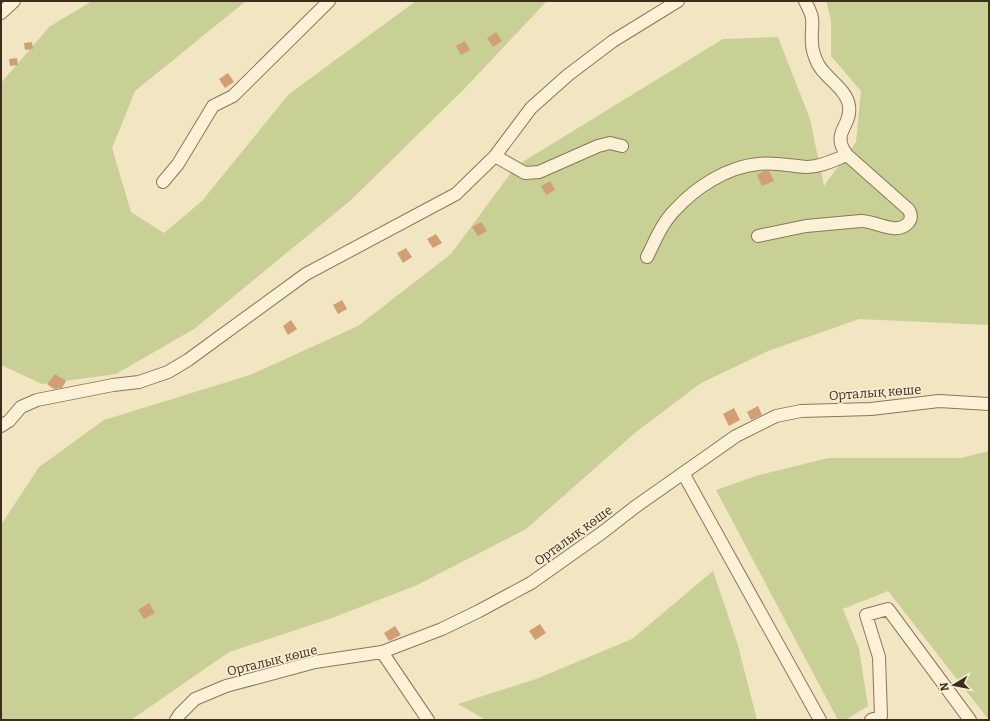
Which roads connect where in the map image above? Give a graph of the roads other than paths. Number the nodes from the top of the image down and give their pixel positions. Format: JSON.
{"nodes":[{"id":1,"x":14,"y":1,"type":"edge"},
{"id":2,"x":329,"y":1,"type":"edge"},
{"id":3,"x":678,"y":1,"type":"edge"},
{"id":4,"x":805,"y":1,"type":"edge"},
{"id":5,"x":1,"y":13,"type":"edge"},
{"id":6,"x":622,"y":146,"type":"dead end"},
{"id":7,"x":847,"y":155,"type":"junction"},
{"id":8,"x":496,"y":156,"type":"junction"},
{"id":9,"x":163,"y":182,"type":"dead end"},
{"id":10,"x":758,"y":236,"type":"dead end"},
{"id":11,"x":647,"y":257,"type":"dead end"},
{"id":12,"x":989,"y":404,"type":"edge"},
{"id":13,"x":1,"y":426,"type":"edge"},
{"id":14,"x":683,"y":473,"type":"junction"},
{"id":15,"x":382,"y":652,"type":"junction"},
{"id":16,"x":176,"y":720,"type":"edge"},
{"id":17,"x":428,"y":720,"type":"edge"},
{"id":18,"x":820,"y":720,"type":"edge"},
{"id":19,"x":871,"y":720,"type":"edge"},
{"id":20,"x":970,"y":720,"type":"edge"}],
"edges":[{"from":1,"to":5,"type":"street"},
{"from":2,"to":9,"type":"street"},
{"from":3,"to":8,"type":"street"},
{"from":4,"to":7,"type":"street"},
{"from":6,"to":8,"type":"street"},
{"from":7,"to":10,"type":"street"},
{"from":7,"to":11,"type":"street"},
{"from":8,"to":13,"type":"street"},
{"from":12,"to":14,"type":"street","name":"Орталық көше"},
{"from":14,"to":15,"type":"street","name":"Орталық көше"},
{"from":14,"to":18,"type":"street"},
{"from":15,"to":16,"type":"street","name":"Орталық көше"},
{"from":15,"to":17,"type":"street"},
{"from":19,"to":20,"type":"street"}]}
